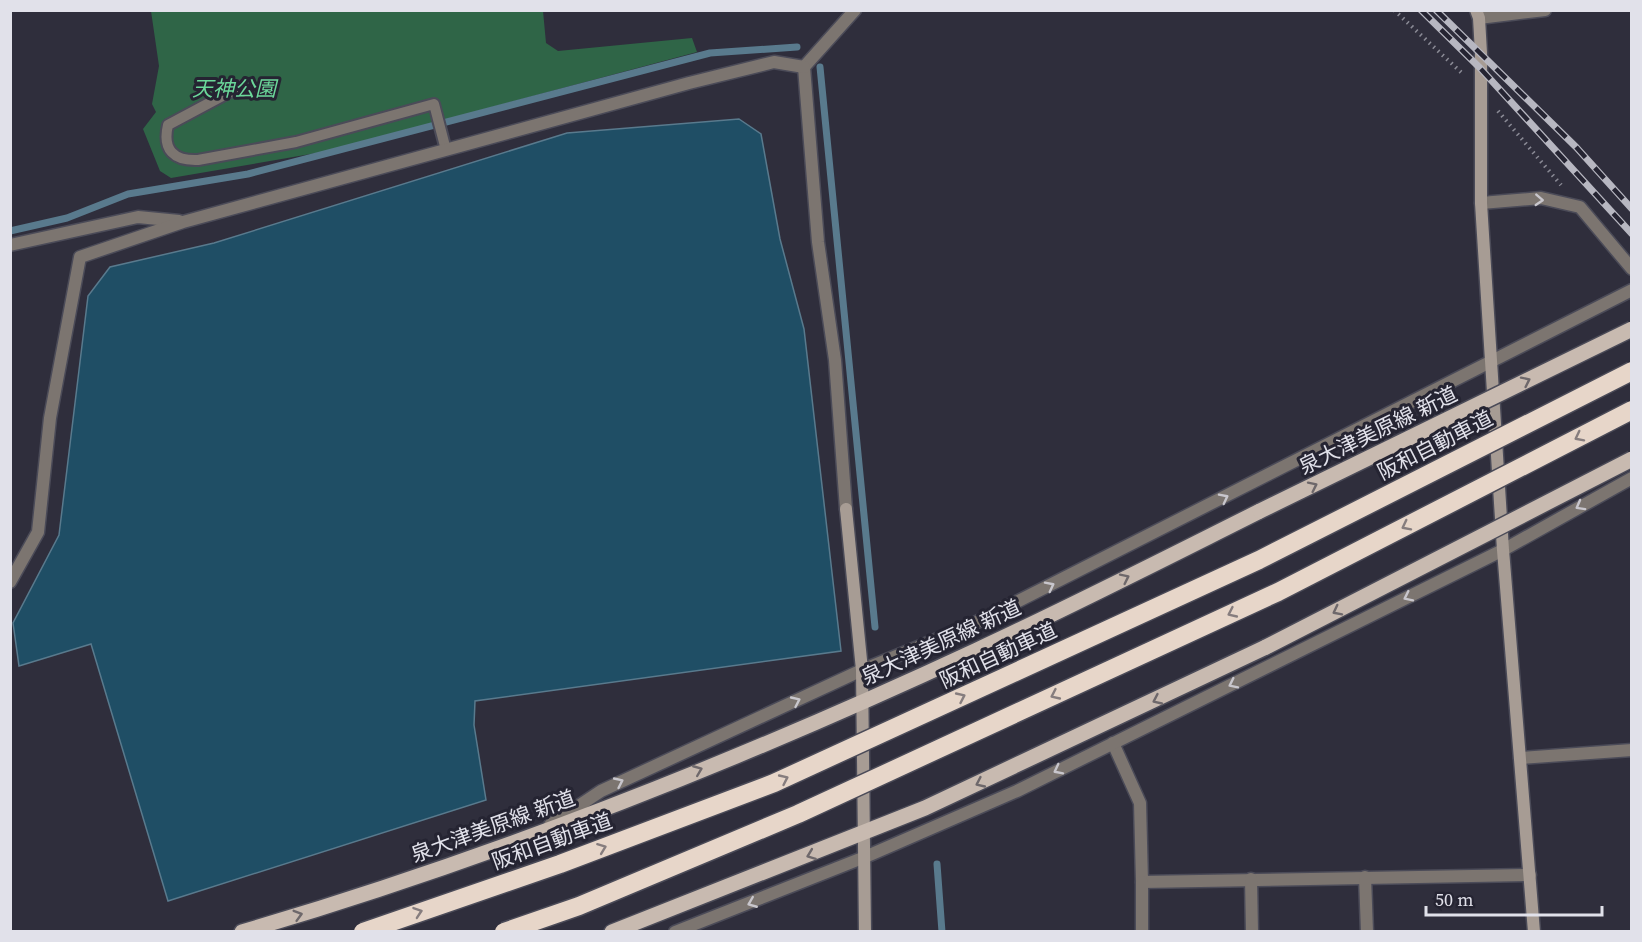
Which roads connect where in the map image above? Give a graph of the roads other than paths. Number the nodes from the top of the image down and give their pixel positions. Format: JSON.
{"nodes":[{"id":1,"x":855,"y":10,"type":"edge"},
{"id":2,"x":1545,"y":10,"type":"edge"},
{"id":3,"x":1477,"y":14,"type":"edge"},
{"id":4,"x":804,"y":67,"type":"junction"},
{"id":5,"x":241,"y":86,"type":"dead end"},
{"id":6,"x":446,"y":150,"type":"junction"},
{"id":7,"x":1481,"y":203,"type":"junction"},
{"id":8,"x":183,"y":222,"type":"junction"},
{"id":9,"x":10,"y":245,"type":"edge"},
{"id":10,"x":1632,"y":269,"type":"edge"},
{"id":11,"x":1632,"y":290,"type":"edge"},
{"id":12,"x":1632,"y":329,"type":"edge"},
{"id":13,"x":1492,"y":363,"type":"junction"},
{"id":14,"x":1632,"y":370,"type":"edge"},
{"id":15,"x":1632,"y":410,"type":"edge"},
{"id":16,"x":1632,"y":459,"type":"edge"},
{"id":17,"x":1632,"y":478,"type":"edge"},
{"id":18,"x":1503,"y":550,"type":"junction"},
{"id":19,"x":10,"y":582,"type":"edge"},
{"id":20,"x":862,"y":670,"type":"junction"},
{"id":21,"x":862,"y":702,"type":"junction"},
{"id":22,"x":1113,"y":743,"type":"junction"},
{"id":23,"x":1632,"y":750,"type":"edge"},
{"id":24,"x":1520,"y":758,"type":"junction"},
{"id":25,"x":865,"y":834,"type":"junction"},
{"id":26,"x":534,"y":836,"type":"junction"},
{"id":27,"x":865,"y":857,"type":"junction"},
{"id":28,"x":1530,"y":874,"type":"junction"},
{"id":29,"x":1365,"y":877,"type":"junction"},
{"id":30,"x":1251,"y":879,"type":"junction"},
{"id":31,"x":1142,"y":882,"type":"junction"},
{"id":32,"x":242,"y":932,"type":"edge"},
{"id":33,"x":363,"y":932,"type":"edge"},
{"id":34,"x":504,"y":932,"type":"edge"},
{"id":35,"x":612,"y":932,"type":"edge"},
{"id":36,"x":675,"y":932,"type":"edge"},
{"id":37,"x":865,"y":932,"type":"edge"},
{"id":38,"x":1142,"y":932,"type":"edge"},
{"id":39,"x":1252,"y":932,"type":"edge"},
{"id":40,"x":1367,"y":932,"type":"edge"},
{"id":41,"x":1534,"y":932,"type":"edge"}],
"edges":[{"from":1,"to":4,"type":"street"},
{"from":2,"to":3,"type":"street"},
{"from":3,"to":7,"type":"street"},
{"from":4,"to":6,"type":"street"},
{"from":4,"to":20,"type":"street"},
{"from":5,"to":6,"type":"lane"},
{"from":6,"to":8,"type":"street"},
{"from":7,"to":10,"type":"street","one_way":true},
{"from":7,"to":13,"type":"street"},
{"from":8,"to":9,"type":"street"},
{"from":8,"to":19,"type":"street"},
{"from":11,"to":13,"type":"street"},
{"from":21,"to":12,"type":"main road","name":"泉大津美原線 新道","one_way":true,"bridge":true},
{"from":13,"to":18,"type":"street"},
{"from":20,"to":13,"type":"street","one_way":true},
{"from":33,"to":14,"type":"highway","name":"阪和自動車道","one_way":true,"bridge":true},
{"from":15,"to":34,"type":"highway","one_way":true,"bridge":true},
{"from":16,"to":25,"type":"main road","one_way":true,"bridge":true},
{"from":17,"to":18,"type":"street","one_way":true},
{"from":18,"to":22,"type":"street","one_way":true},
{"from":18,"to":24,"type":"street"},
{"from":20,"to":21,"type":"street"},
{"from":26,"to":20,"type":"street","one_way":true},
{"from":21,"to":25,"type":"street"},
{"from":26,"to":21,"type":"main road","name":"泉大津美原線 新道","one_way":true},
{"from":22,"to":27,"type":"street","one_way":true},
{"from":22,"to":31,"type":"street"},
{"from":23,"to":24,"type":"street"},
{"from":24,"to":28,"type":"street"},
{"from":25,"to":27,"type":"street"},
{"from":25,"to":35,"type":"main road","one_way":true},
{"from":32,"to":26,"type":"main road","name":"泉大津美原線 新道","one_way":true},
{"from":27,"to":36,"type":"street","one_way":true},
{"from":27,"to":37,"type":"street"},
{"from":28,"to":29,"type":"street"},
{"from":28,"to":41,"type":"street"},
{"from":29,"to":30,"type":"street"},
{"from":29,"to":40,"type":"street"},
{"from":30,"to":31,"type":"street"},
{"from":30,"to":39,"type":"street"},
{"from":31,"to":38,"type":"street"}]}
